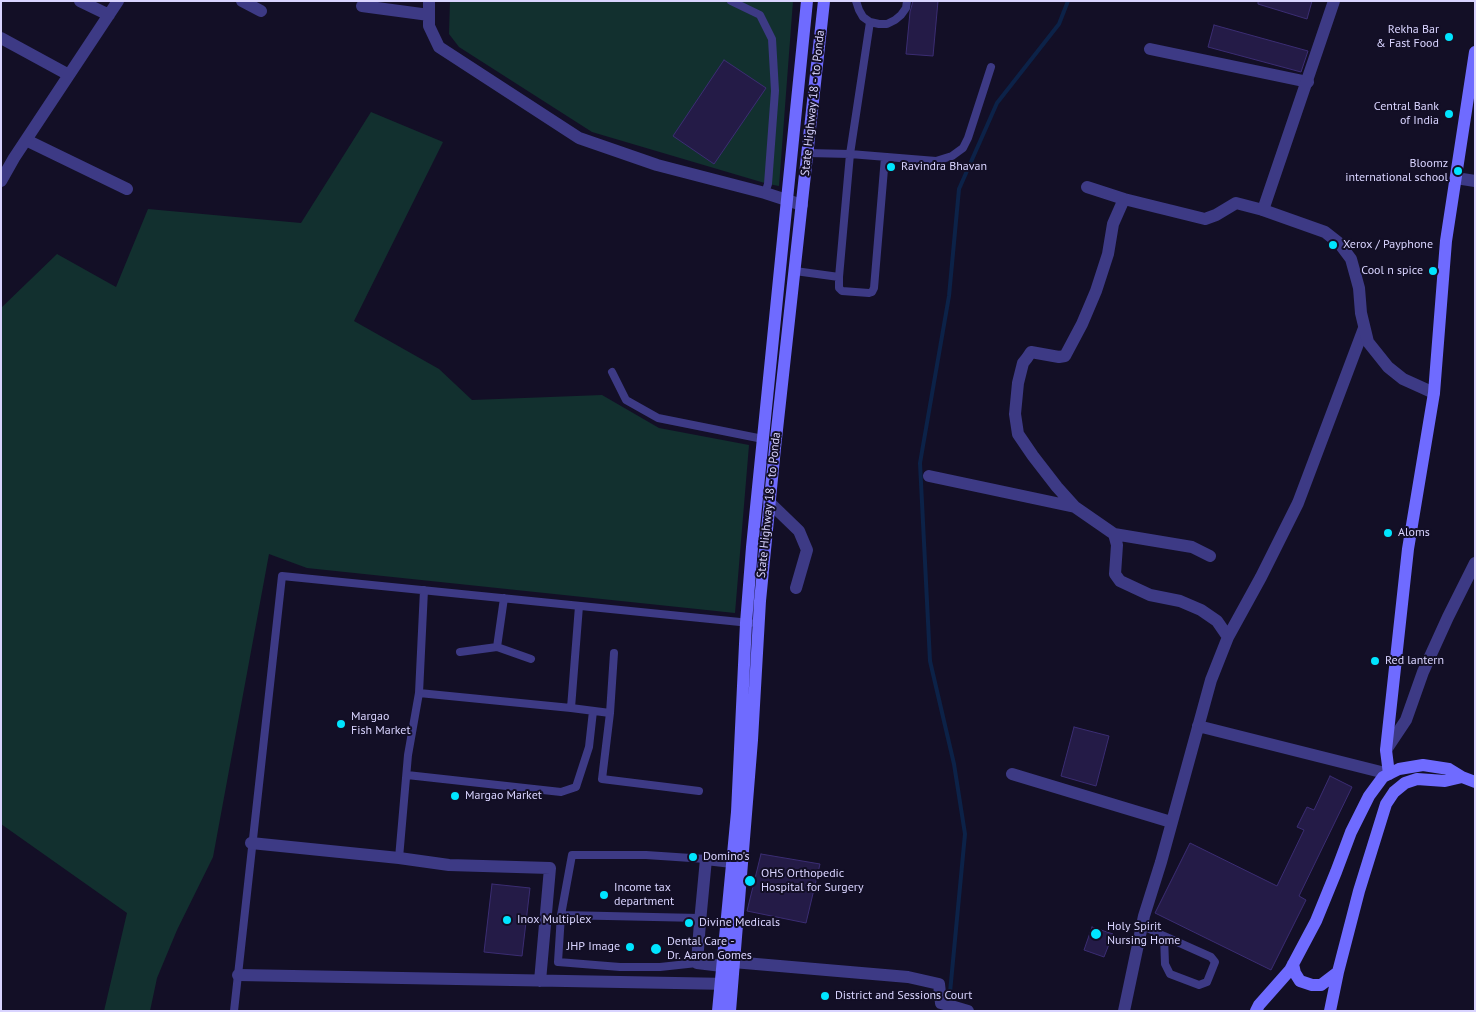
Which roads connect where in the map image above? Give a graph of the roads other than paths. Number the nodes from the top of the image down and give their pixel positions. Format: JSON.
{"nodes":[{"id":1,"x":80,"y":1,"type":"edge"},
{"id":2,"x":118,"y":1,"type":"edge"},
{"id":3,"x":242,"y":1,"type":"edge"},
{"id":4,"x":429,"y":1,"type":"edge"},
{"id":5,"x":731,"y":1,"type":"edge"},
{"id":6,"x":807,"y":1,"type":"edge"},
{"id":7,"x":824,"y":1,"type":"edge"},
{"id":8,"x":856,"y":1,"type":"edge"},
{"id":9,"x":907,"y":1,"type":"edge"},
{"id":10,"x":1334,"y":1,"type":"edge"},
{"id":11,"x":362,"y":6,"type":"dead end"},
{"id":12,"x":261,"y":11,"type":"dead end"},
{"id":13,"x":109,"y":15,"type":"junction"},
{"id":14,"x":429,"y":15,"type":"junction"},
{"id":15,"x":870,"y":22,"type":"junction"},
{"id":16,"x":1,"y":38,"type":"edge"},
{"id":17,"x":1150,"y":49,"type":"dead end"},
{"id":18,"x":1475,"y":52,"type":"edge"},
{"id":19,"x":991,"y":67,"type":"dead end"},
{"id":20,"x":69,"y":75,"type":"junction"},
{"id":21,"x":1308,"y":82,"type":"junction"},
{"id":22,"x":26,"y":140,"type":"junction"},
{"id":23,"x":808,"y":153,"type":"junction"},
{"id":24,"x":850,"y":154,"type":"junction"},
{"id":25,"x":885,"y":157,"type":"junction"},
{"id":26,"x":1456,"y":178,"type":"junction"},
{"id":27,"x":1,"y":181,"type":"edge"},
{"id":28,"x":1475,"y":181,"type":"edge"},
{"id":29,"x":1087,"y":187,"type":"dead end"},
{"id":30,"x":127,"y":189,"type":"dead end"},
{"id":31,"x":765,"y":193,"type":"junction"},
{"id":32,"x":788,"y":199,"type":"junction"},
{"id":33,"x":1124,"y":199,"type":"junction"},
{"id":34,"x":802,"y":205,"type":"junction"},
{"id":35,"x":1264,"y":210,"type":"junction"},
{"id":36,"x":795,"y":272,"type":"junction"},
{"id":37,"x":840,"y":277,"type":"junction"},
{"id":38,"x":1364,"y":328,"type":"junction"},
{"id":39,"x":612,"y":372,"type":"dead end"},
{"id":40,"x":1434,"y":393,"type":"junction"},
{"id":41,"x":763,"y":439,"type":"junction"},
{"id":42,"x":929,"y":476,"type":"dead end"},
{"id":43,"x":769,"y":502,"type":"junction"},
{"id":44,"x":1076,"y":507,"type":"junction"},
{"id":45,"x":1114,"y":534,"type":"junction"},
{"id":46,"x":1210,"y":556,"type":"dead end"},
{"id":47,"x":1475,"y":562,"type":"edge"},
{"id":48,"x":796,"y":588,"type":"dead end"},
{"id":49,"x":424,"y":590,"type":"junction"},
{"id":50,"x":504,"y":598,"type":"junction"},
{"id":51,"x":579,"y":606,"type":"junction"},
{"id":52,"x":752,"y":623,"type":"junction"},
{"id":53,"x":1228,"y":636,"type":"junction"},
{"id":54,"x":497,"y":647,"type":"junction"},
{"id":55,"x":460,"y":652,"type":"dead end"},
{"id":56,"x":614,"y":653,"type":"dead end"},
{"id":57,"x":531,"y":659,"type":"dead end"},
{"id":58,"x":419,"y":692,"type":"junction"},
{"id":59,"x":572,"y":708,"type":"junction"},
{"id":60,"x":593,"y":711,"type":"junction"},
{"id":61,"x":610,"y":713,"type":"junction"},
{"id":62,"x":1198,"y":726,"type":"junction"},
{"id":63,"x":1386,"y":750,"type":"junction"},
{"id":64,"x":1012,"y":774,"type":"dead end"},
{"id":65,"x":1389,"y":774,"type":"junction"},
{"id":66,"x":406,"y":775,"type":"junction"},
{"id":67,"x":1462,"y":777,"type":"junction"},
{"id":68,"x":1475,"y":782,"type":"edge"},
{"id":69,"x":699,"y":791,"type":"dead end"},
{"id":70,"x":1172,"y":822,"type":"junction"},
{"id":71,"x":251,"y":843,"type":"junction"},
{"id":72,"x":400,"y":858,"type":"junction"},
{"id":73,"x":706,"y":859,"type":"junction"},
{"id":74,"x":732,"y":862,"type":"junction"},
{"id":75,"x":562,"y":915,"type":"junction"},
{"id":76,"x":700,"y":918,"type":"junction"},
{"id":77,"x":1142,"y":925,"type":"junction"},
{"id":78,"x":1164,"y":936,"type":"junction"},
{"id":79,"x":697,"y":963,"type":"junction"},
{"id":80,"x":728,"y":964,"type":"junction"},
{"id":81,"x":1293,"y":964,"type":"junction"},
{"id":82,"x":1338,"y":972,"type":"junction"},
{"id":83,"x":238,"y":975,"type":"junction"},
{"id":84,"x":540,"y":981,"type":"junction"},
{"id":85,"x":726,"y":984,"type":"junction"},
{"id":86,"x":962,"y":1009,"type":"edge"},
{"id":87,"x":234,"y":1011,"type":"edge"},
{"id":88,"x":718,"y":1011,"type":"edge"},
{"id":89,"x":730,"y":1011,"type":"edge"},
{"id":90,"x":1124,"y":1011,"type":"edge"},
{"id":91,"x":1256,"y":1011,"type":"edge"},
{"id":92,"x":1330,"y":1011,"type":"edge"}],
"edges":[{"from":1,"to":13,"type":"street"},
{"from":2,"to":13,"type":"street"},
{"from":3,"to":12,"type":"street"},
{"from":4,"to":14,"type":"street"},
{"from":5,"to":31,"type":"lane"},
{"from":6,"to":32,"type":"main road","name":"State Highway 18 - to Ponda"},
{"from":7,"to":23,"type":"main road","name":"State Highway 18 - to Ponda"},
{"from":8,"to":15,"type":"lane"},
{"from":9,"to":15,"type":"lane"},
{"from":10,"to":21,"type":"street"},
{"from":11,"to":14,"type":"street"},
{"from":13,"to":20,"type":"street"},
{"from":14,"to":31,"type":"street"},
{"from":15,"to":24,"type":"lane"},
{"from":16,"to":20,"type":"street"},
{"from":17,"to":21,"type":"street"},
{"from":18,"to":26,"type":"main road"},
{"from":19,"to":25,"type":"lane"},
{"from":20,"to":22,"type":"street"},
{"from":21,"to":35,"type":"street"},
{"from":22,"to":27,"type":"street"},
{"from":22,"to":30,"type":"street"},
{"from":23,"to":24,"type":"lane"},
{"from":23,"to":34,"type":"main road","name":"State Highway 18 - to Ponda"},
{"from":24,"to":25,"type":"lane"},
{"from":24,"to":37,"type":"lane"},
{"from":25,"to":37,"type":"lane"},
{"from":26,"to":28,"type":"street"},
{"from":26,"to":40,"type":"main road"},
{"from":29,"to":33,"type":"street"},
{"from":31,"to":32,"type":"street"},
{"from":32,"to":34,"type":"street"},
{"from":32,"to":41,"type":"main road","name":"State Highway 18 - to Ponda"},
{"from":33,"to":35,"type":"street"},
{"from":33,"to":44,"type":"street"},
{"from":34,"to":36,"type":"main road","name":"State Highway 18 - to Ponda"},
{"from":35,"to":38,"type":"street"},
{"from":36,"to":37,"type":"lane"},
{"from":36,"to":43,"type":"main road","name":"State Highway 18 - to Ponda"},
{"from":38,"to":40,"type":"street"},
{"from":38,"to":53,"type":"street"},
{"from":39,"to":41,"type":"lane"},
{"from":40,"to":63,"type":"main road"},
{"from":41,"to":52,"type":"main road","name":"State Highway 18 - to Ponda"},
{"from":42,"to":44,"type":"street"},
{"from":43,"to":48,"type":"street"},
{"from":43,"to":52,"type":"main road","name":"State Highway 18 - to Ponda"},
{"from":44,"to":45,"type":"street"},
{"from":45,"to":46,"type":"street"},
{"from":45,"to":53,"type":"street"},
{"from":47,"to":63,"type":"street"},
{"from":49,"to":50,"type":"lane"},
{"from":49,"to":58,"type":"lane"},
{"from":49,"to":71,"type":"lane"},
{"from":50,"to":51,"type":"lane"},
{"from":50,"to":54,"type":"lane"},
{"from":51,"to":52,"type":"lane"},
{"from":51,"to":59,"type":"lane"},
{"from":52,"to":74,"type":"main road","name":"State Highway 18 - to Ponda"},
{"from":52,"to":80,"type":"main road","name":"State Highway 18 - to Ponda"},
{"from":53,"to":62,"type":"street"},
{"from":54,"to":55,"type":"lane"},
{"from":54,"to":57,"type":"lane"},
{"from":56,"to":61,"type":"lane"},
{"from":58,"to":59,"type":"lane"},
{"from":58,"to":66,"type":"lane"},
{"from":59,"to":60,"type":"lane"},
{"from":60,"to":61,"type":"lane"},
{"from":60,"to":66,"type":"lane"},
{"from":61,"to":69,"type":"lane"},
{"from":62,"to":65,"type":"street"},
{"from":62,"to":70,"type":"street"},
{"from":63,"to":65,"type":"main road"},
{"from":64,"to":70,"type":"street"},
{"from":65,"to":67,"type":"main road"},
{"from":65,"to":81,"type":"main road"},
{"from":66,"to":72,"type":"lane"},
{"from":67,"to":68,"type":"main road"},
{"from":67,"to":82,"type":"main road"},
{"from":70,"to":77,"type":"street"},
{"from":71,"to":72,"type":"street"},
{"from":71,"to":83,"type":"lane"},
{"from":72,"to":84,"type":"street"},
{"from":73,"to":74,"type":"street"},
{"from":73,"to":75,"type":"lane"},
{"from":73,"to":76,"type":"street"},
{"from":74,"to":80,"type":"main road","name":"State Highway 18 - to Ponda"},
{"from":75,"to":76,"type":"lane"},
{"from":75,"to":79,"type":"lane"},
{"from":76,"to":79,"type":"street"},
{"from":77,"to":78,"type":"lane"},
{"from":77,"to":90,"type":"street"},
{"from":78,"to":78,"type":"lane"},
{"from":79,"to":80,"type":"street"},
{"from":80,"to":85,"type":"main road","name":"State Highway 18 - to Ponda"},
{"from":80,"to":86,"type":"street"},
{"from":81,"to":82,"type":"main road"},
{"from":81,"to":91,"type":"main road"},
{"from":82,"to":92,"type":"main road"},
{"from":83,"to":84,"type":"street"},
{"from":83,"to":87,"type":"lane"},
{"from":84,"to":85,"type":"street"},
{"from":85,"to":88,"type":"main road","name":"State Highway 18 - to Ponda"},
{"from":85,"to":89,"type":"main road","name":"State Highway 18 - to Ponda"}]}
